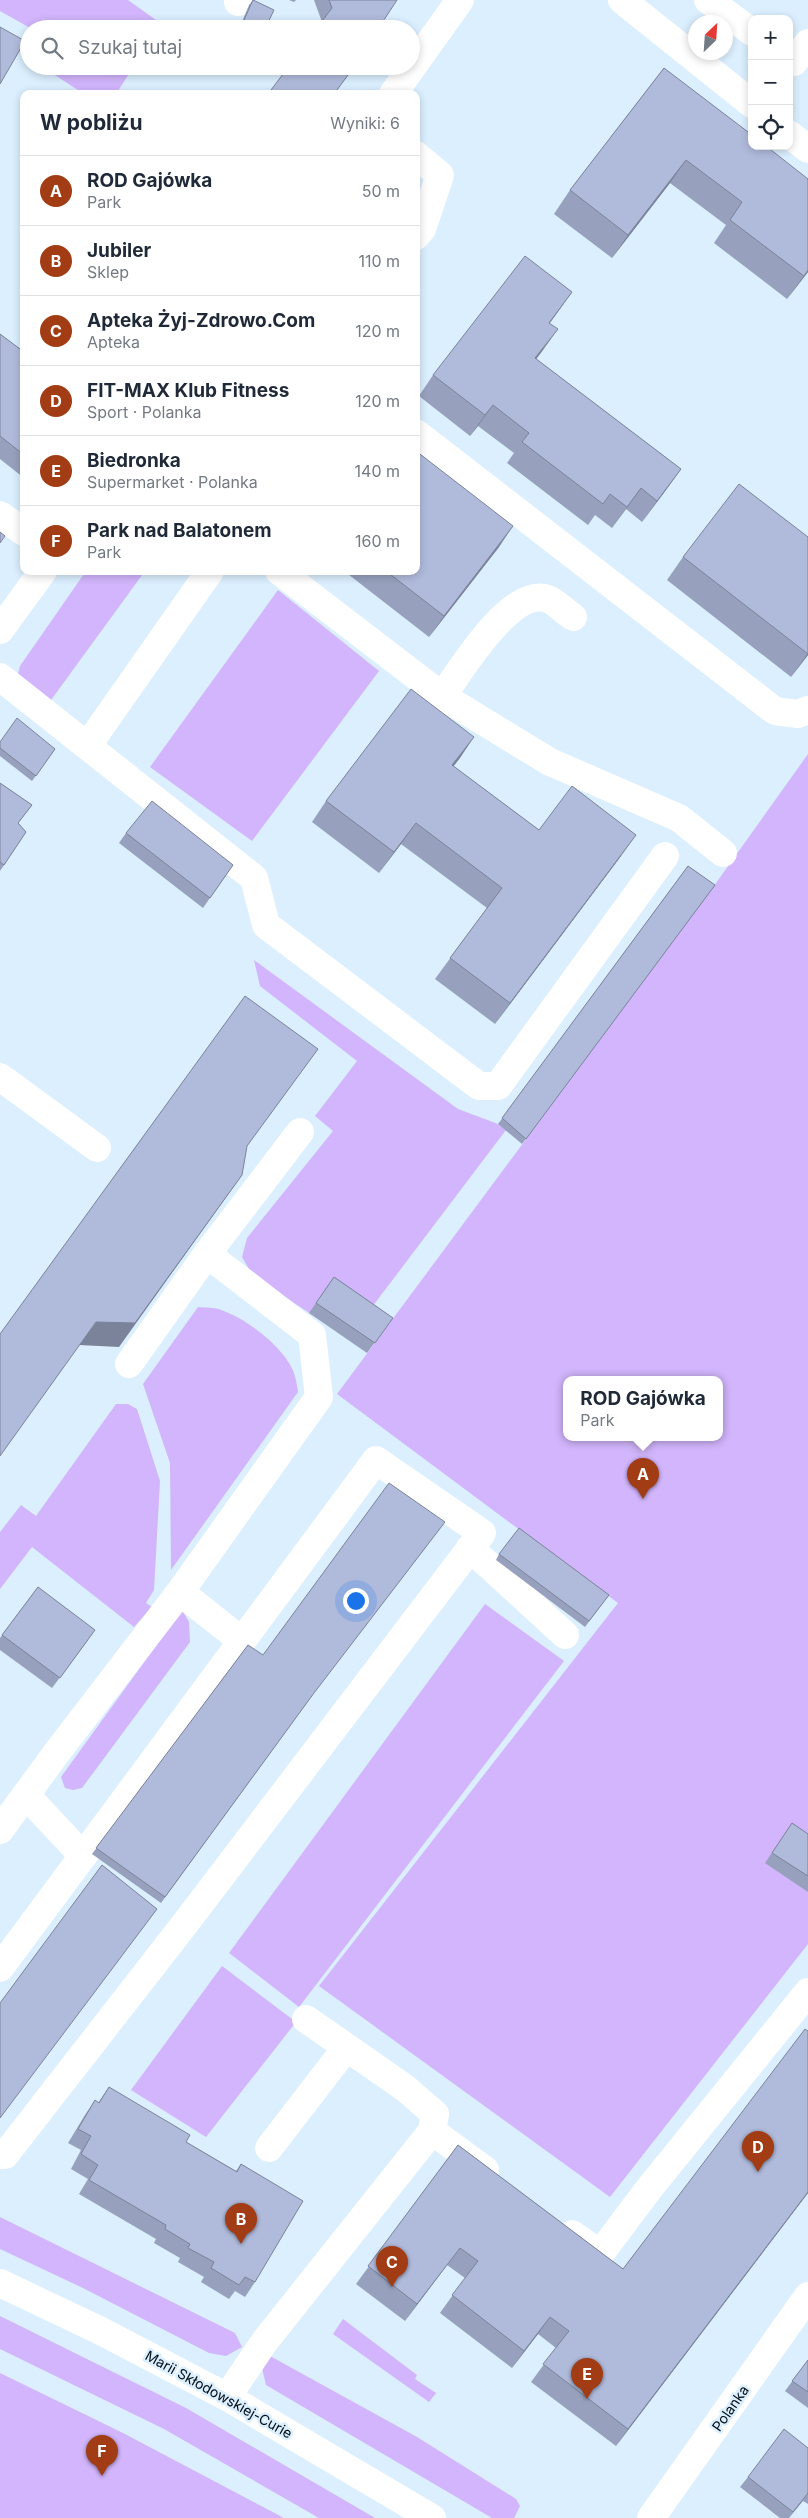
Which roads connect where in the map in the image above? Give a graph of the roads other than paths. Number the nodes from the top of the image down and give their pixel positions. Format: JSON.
{"nodes":[{"id":1,"x":460,"y":0,"type":"edge"},
{"id":2,"x":622,"y":0,"type":"edge"},
{"id":3,"x":708,"y":0,"type":"edge"},
{"id":4,"x":748,"y":29,"type":"edge"},
{"id":5,"x":808,"y":43,"type":"edge"},
{"id":6,"x":420,"y":56,"type":"edge"},
{"id":7,"x":791,"y":60,"type":"edge"},
{"id":8,"x":407,"y":75,"type":"edge"},
{"id":9,"x":396,"y":90,"type":"edge"},
{"id":10,"x":748,"y":101,"type":"edge"},
{"id":11,"x":793,"y":137,"type":"edge"},
{"id":12,"x":808,"y":149,"type":"edge"},
{"id":13,"x":420,"y":158,"type":"edge"},
{"id":14,"x":420,"y":229,"type":"edge"},
{"id":15,"x":420,"y":436,"type":"edge"},
{"id":16,"x":0,"y":515,"type":"edge"},
{"id":17,"x":20,"y":529,"type":"edge"},
{"id":18,"x":40,"y":575,"type":"edge"},
{"id":19,"x":207,"y":575,"type":"edge"},
{"id":20,"x":284,"y":575,"type":"edge"},
{"id":21,"x":573,"y":617,"type":"dead end"},
{"id":22,"x":0,"y":630,"type":"edge"},
{"id":23,"x":0,"y":677,"type":"edge"},
{"id":24,"x":442,"y":696,"type":"junction"},
{"id":25,"x":808,"y":710,"type":"edge"},
{"id":26,"x":88,"y":745,"type":"junction"},
{"id":27,"x":723,"y":853,"type":"dead end"},
{"id":28,"x":665,"y":856,"type":"dead end"},
{"id":29,"x":0,"y":1077,"type":"edge"},
{"id":30,"x":300,"y":1132,"type":"dead end"},
{"id":31,"x":97,"y":1148,"type":"dead end"},
{"id":32,"x":207,"y":1254,"type":"junction"},
{"id":33,"x":129,"y":1364,"type":"edge"},
{"id":34,"x":470,"y":1548,"type":"junction"},
{"id":35,"x":180,"y":1592,"type":"junction"},
{"id":36,"x":565,"y":1636,"type":"dead end"},
{"id":37,"x":242,"y":1641,"type":"junction"},
{"id":38,"x":26,"y":1795,"type":"junction"},
{"id":39,"x":0,"y":1830,"type":"edge"},
{"id":40,"x":83,"y":1856,"type":"junction"},
{"id":41,"x":0,"y":1968,"type":"edge"},
{"id":42,"x":808,"y":1992,"type":"edge"},
{"id":43,"x":306,"y":2019,"type":"dead end"},
{"id":44,"x":346,"y":2048,"type":"junction"},
{"id":45,"x":432,"y":2131,"type":"junction"},
{"id":46,"x":269,"y":2148,"type":"dead end"},
{"id":47,"x":0,"y":2155,"type":"edge"},
{"id":48,"x":504,"y":2184,"type":"edge"},
{"id":49,"x":552,"y":2219,"type":"edge"},
{"id":50,"x":0,"y":2283,"type":"edge"},
{"id":51,"x":808,"y":2296,"type":"edge"},
{"id":52,"x":227,"y":2397,"type":"junction"},
{"id":53,"x":432,"y":2518,"type":"edge"},
{"id":54,"x":650,"y":2518,"type":"edge"}],
"edges":[{"from":1,"to":6,"type":"street"},
{"from":2,"to":10,"type":"street"},
{"from":3,"to":4,"type":"street"},
{"from":5,"to":7,"type":"street"},
{"from":8,"to":9,"type":"street"},
{"from":11,"to":12,"type":"street"},
{"from":13,"to":14,"type":"street"},
{"from":15,"to":25,"type":"street"},
{"from":16,"to":17,"type":"street"},
{"from":18,"to":22,"type":"street"},
{"from":19,"to":26,"type":"street"},
{"from":20,"to":24,"type":"street"},
{"from":21,"to":24,"type":"street"},
{"from":23,"to":26,"type":"street"},
{"from":24,"to":27,"type":"street"},
{"from":26,"to":28,"type":"street"},
{"from":29,"to":31,"type":"street"},
{"from":30,"to":32,"type":"street"},
{"from":32,"to":33,"type":"street"},
{"from":32,"to":35,"type":"street"},
{"from":34,"to":36,"type":"street"},
{"from":34,"to":37,"type":"street"},
{"from":34,"to":47,"type":"street"},
{"from":35,"to":37,"type":"street"},
{"from":35,"to":38,"type":"street"},
{"from":37,"to":40,"type":"street"},
{"from":38,"to":39,"type":"street"},
{"from":38,"to":40,"type":"street"},
{"from":40,"to":41,"type":"street"},
{"from":42,"to":49,"type":"street"},
{"from":43,"to":44,"type":"street"},
{"from":44,"to":45,"type":"street"},
{"from":44,"to":46,"type":"street"},
{"from":45,"to":48,"type":"street"},
{"from":45,"to":52,"type":"street"},
{"from":50,"to":52,"type":"street","name":"Marii Skłodowskiej-Curie"},
{"from":51,"to":54,"type":"street","name":"Polanka"},
{"from":52,"to":53,"type":"street","name":"Marii Skłodowskiej-Curie"}]}
